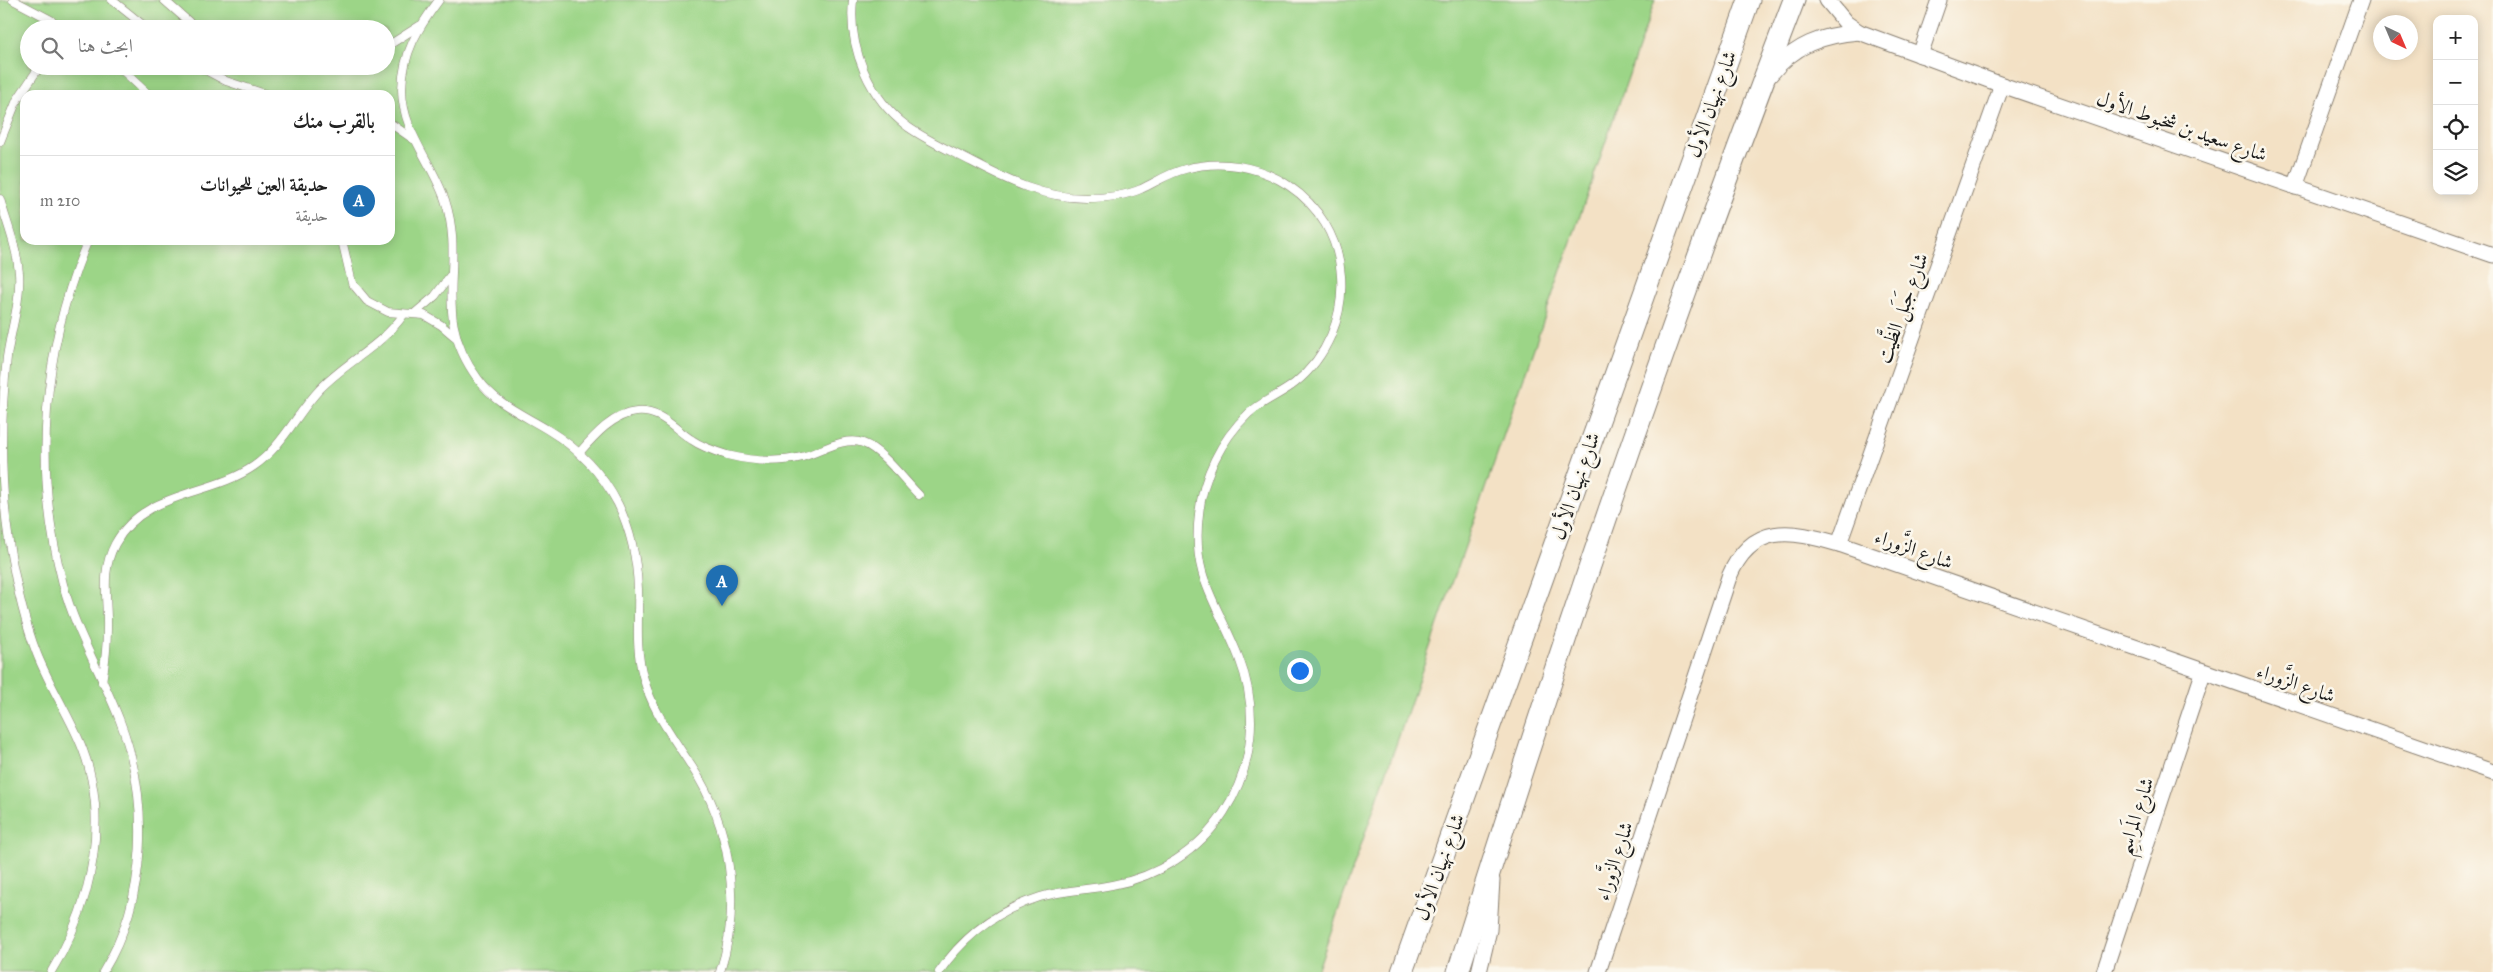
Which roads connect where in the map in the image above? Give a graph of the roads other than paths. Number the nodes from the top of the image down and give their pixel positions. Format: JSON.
{"nodes":[{"id":1,"x":13,"y":0,"type":"edge"},
{"id":2,"x":112,"y":0,"type":"edge"},
{"id":3,"x":164,"y":0,"type":"edge"},
{"id":4,"x":439,"y":0,"type":"edge"},
{"id":5,"x":853,"y":0,"type":"edge"},
{"id":6,"x":1749,"y":0,"type":"edge"},
{"id":7,"x":1794,"y":0,"type":"edge"},
{"id":8,"x":1827,"y":0,"type":"edge"},
{"id":9,"x":1939,"y":0,"type":"edge"},
{"id":10,"x":2361,"y":0,"type":"edge"},
{"id":11,"x":51,"y":20,"type":"edge"},
{"id":12,"x":137,"y":20,"type":"edge"},
{"id":13,"x":187,"y":20,"type":"edge"},
{"id":14,"x":420,"y":25,"type":"junction"},
{"id":15,"x":1859,"y":32,"type":"junction"},
{"id":16,"x":395,"y":40,"type":"edge"},
{"id":17,"x":1920,"y":55,"type":"junction"},
{"id":18,"x":34,"y":75,"type":"edge"},
{"id":19,"x":128,"y":75,"type":"edge"},
{"id":20,"x":215,"y":75,"type":"edge"},
{"id":21,"x":2002,"y":85,"type":"junction"},
{"id":22,"x":1761,"y":86,"type":"junction"},
{"id":23,"x":24,"y":90,"type":"edge"},
{"id":24,"x":144,"y":90,"type":"edge"},
{"id":25,"x":253,"y":90,"type":"edge"},
{"id":26,"x":20,"y":96,"type":"edge"},
{"id":27,"x":395,"y":127,"type":"edge"},
{"id":28,"x":415,"y":141,"type":"junction"},
{"id":29,"x":0,"y":142,"type":"edge"},
{"id":30,"x":2295,"y":187,"type":"junction"},
{"id":31,"x":0,"y":199,"type":"edge"},
{"id":32,"x":86,"y":245,"type":"edge"},
{"id":33,"x":343,"y":245,"type":"edge"},
{"id":34,"x":2493,"y":256,"type":"edge"},
{"id":35,"x":451,"y":275,"type":"junction"},
{"id":36,"x":415,"y":313,"type":"junction"},
{"id":37,"x":404,"y":314,"type":"junction"},
{"id":38,"x":456,"y":338,"type":"junction"},
{"id":39,"x":579,"y":453,"type":"junction"},
{"id":40,"x":919,"y":494,"type":"dead end"},
{"id":41,"x":1839,"y":544,"type":"junction"},
{"id":42,"x":2203,"y":673,"type":"junction"},
{"id":43,"x":102,"y":682,"type":"junction"},
{"id":44,"x":2493,"y":772,"type":"edge"},
{"id":45,"x":1491,"y":866,"type":"junction"},
{"id":46,"x":50,"y":972,"type":"edge"},
{"id":47,"x":104,"y":972,"type":"edge"},
{"id":48,"x":720,"y":972,"type":"edge"},
{"id":49,"x":939,"y":972,"type":"edge"},
{"id":50,"x":1402,"y":972,"type":"edge"},
{"id":51,"x":1458,"y":972,"type":"edge"},
{"id":52,"x":1479,"y":972,"type":"edge"},
{"id":53,"x":1598,"y":972,"type":"edge"},
{"id":54,"x":2104,"y":972,"type":"edge"}],
"edges":[{"from":1,"to":11,"type":"lane"},
{"from":2,"to":12,"type":"lane"},
{"from":3,"to":13,"type":"lane"},
{"from":4,"to":14,"type":"lane"},
{"from":5,"to":49,"type":"lane"},
{"from":6,"to":50,"type":"main road","name":"شارع نهيان الأول"},
{"from":7,"to":22,"type":"main road","name":"شارع نهيان الأول"},
{"from":8,"to":15,"type":"street","name":"شارع سعيد بن شخبوط الأول"},
{"from":9,"to":17,"type":"street"},
{"from":10,"to":30,"type":"street"},
{"from":14,"to":16,"type":"lane"},
{"from":14,"to":28,"type":"lane"},
{"from":15,"to":17,"type":"street","name":"شارع سعيد بن شخبوط الأول"},
{"from":15,"to":22,"type":"street","name":"شارع سعيد بن شخبوط الأول"},
{"from":17,"to":21,"type":"street","name":"شارع سعيد بن شخبوط الأول"},
{"from":18,"to":23,"type":"lane"},
{"from":19,"to":24,"type":"lane"},
{"from":20,"to":25,"type":"lane"},
{"from":21,"to":30,"type":"street","name":"شارع سعيد بن شخبوط الأول"},
{"from":21,"to":41,"type":"street","name":"شارع جَبَل الظَّيت"},
{"from":22,"to":45,"type":"main road","name":"شارع نهيان الأول"},
{"from":26,"to":29,"type":"lane"},
{"from":27,"to":28,"type":"lane"},
{"from":28,"to":35,"type":"lane"},
{"from":30,"to":34,"type":"street","name":"شارع سعيد بن شخبوط الأول"},
{"from":31,"to":46,"type":"lane"},
{"from":32,"to":43,"type":"lane"},
{"from":33,"to":37,"type":"lane"},
{"from":35,"to":36,"type":"lane"},
{"from":35,"to":38,"type":"lane"},
{"from":36,"to":37,"type":"lane"},
{"from":36,"to":38,"type":"lane"},
{"from":37,"to":43,"type":"lane"},
{"from":38,"to":39,"type":"lane"},
{"from":39,"to":40,"type":"lane"},
{"from":39,"to":48,"type":"lane"},
{"from":41,"to":42,"type":"street","name":"شارع الزَّوراء"},
{"from":41,"to":53,"type":"street","name":"شارع الزَّوراء"},
{"from":42,"to":44,"type":"street","name":"شارع الزَّوراء"},
{"from":42,"to":54,"type":"street","name":"شارع المَراسِم"},
{"from":43,"to":47,"type":"lane"},
{"from":45,"to":51,"type":"main road","name":"شارع نهيان الأول"},
{"from":45,"to":52,"type":"street"}]}
